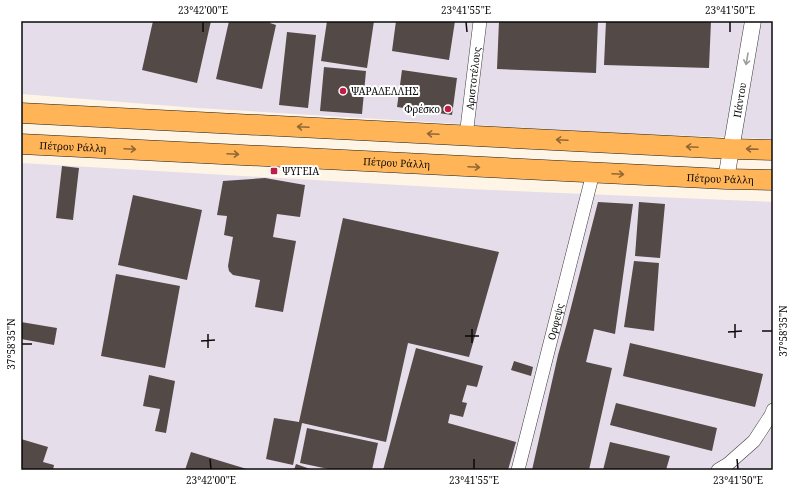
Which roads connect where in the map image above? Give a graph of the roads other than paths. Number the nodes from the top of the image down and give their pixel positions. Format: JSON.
{"nodes":[{"id":1,"x":480,"y":21,"type":"edge"},
{"id":2,"x":753,"y":21,"type":"edge"},
{"id":3,"x":21,"y":113,"type":"edge"},
{"id":4,"x":466,"y":136,"type":"junction"},
{"id":5,"x":21,"y":144,"type":"edge"},
{"id":6,"x":731,"y":149,"type":"junction"},
{"id":7,"x":773,"y":150,"type":"edge"},
{"id":8,"x":593,"y":173,"type":"junction"},
{"id":9,"x":726,"y":179,"type":"junction"},
{"id":10,"x":773,"y":180,"type":"edge"},
{"id":11,"x":773,"y":410,"type":"edge"},
{"id":12,"x":518,"y":470,"type":"edge"},
{"id":13,"x":718,"y":470,"type":"edge"}],
"edges":[{"from":1,"to":4,"type":"street","name":"Αριστοτέλους"},
{"from":2,"to":6,"type":"street","name":"Πάντου","one_way":true},
{"from":4,"to":3,"type":"main road","one_way":true},
{"from":6,"to":4,"type":"main road","one_way":true},
{"from":5,"to":8,"type":"main road","name":"Πέτρου Ράλλη","one_way":true},
{"from":7,"to":6,"type":"main road","one_way":true},
{"from":6,"to":9,"type":"street","name":"Πάντου"},
{"from":8,"to":9,"type":"main road","name":"Πέτρου Ράλλη","one_way":true},
{"from":8,"to":12,"type":"street","name":"Ορφεψς"},
{"from":9,"to":10,"type":"main road","name":"Πέτρου Ράλλη"},
{"from":11,"to":13,"type":"street"}]}
